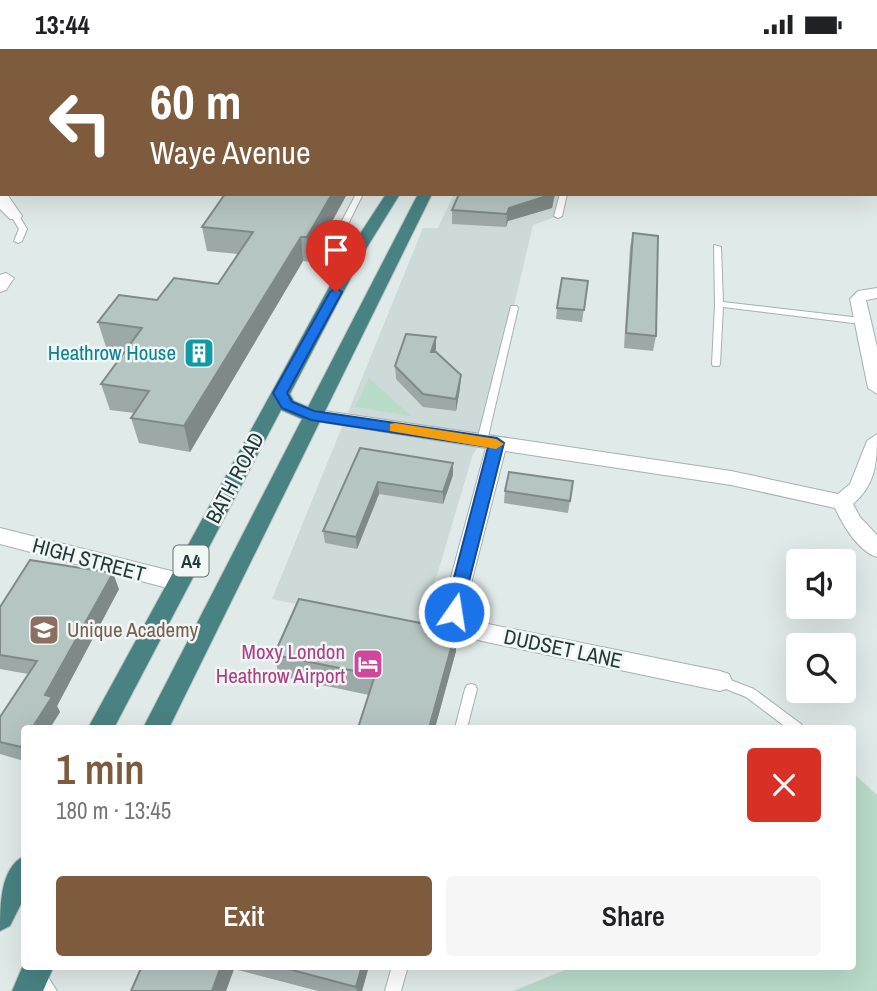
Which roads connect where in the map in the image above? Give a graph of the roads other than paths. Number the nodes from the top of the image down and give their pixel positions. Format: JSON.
{"nodes":[{"id":1,"x":1,"y":196,"type":"edge"},
{"id":2,"x":359,"y":196,"type":"edge"},
{"id":3,"x":392,"y":196,"type":"edge"},
{"id":4,"x":424,"y":196,"type":"edge"},
{"id":5,"x":563,"y":196,"type":"edge"},
{"id":6,"x":15,"y":216,"type":"joint"},
{"id":7,"x":558,"y":216,"type":"dead end"},
{"id":8,"x":18,"y":241,"type":"dead end"},
{"id":9,"x":717,"y":247,"type":"dead end"},
{"id":10,"x":358,"y":249,"type":"junction"},
{"id":11,"x":877,"y":293,"type":"edge"},
{"id":12,"x":719,"y":304,"type":"junction"},
{"id":13,"x":514,"y":308,"type":"dead end"},
{"id":14,"x":861,"y":321,"type":"junction"},
{"id":15,"x":716,"y":364,"type":"dead end"},
{"id":16,"x":877,"y":388,"type":"edge"},
{"id":17,"x":280,"y":393,"type":"junction"},
{"id":18,"x":311,"y":415,"type":"junction"},
{"id":19,"x":877,"y":441,"type":"edge"},
{"id":20,"x":489,"y":442,"type":"junction"},
{"id":21,"x":842,"y":502,"type":"junction"},
{"id":22,"x":0,"y":536,"type":"edge"},
{"id":23,"x":877,"y":549,"type":"edge"},
{"id":24,"x":179,"y":582,"type":"junction"},
{"id":25,"x":720,"y":681,"type":"joint"},
{"id":26,"x":471,"y":689,"type":"dead end"},
{"id":27,"x":103,"y":725,"type":"edge"},
{"id":28,"x":157,"y":725,"type":"edge"},
{"id":29,"x":462,"y":725,"type":"edge"},
{"id":30,"x":793,"y":725,"type":"edge"},
{"id":31,"x":21,"y":876,"type":"edge"},
{"id":32,"x":0,"y":916,"type":"edge"},
{"id":33,"x":399,"y":970,"type":"edge"},
{"id":34,"x":393,"y":991,"type":"edge"}],
"edges":[{"from":1,"to":6,"type":"street"},
{"from":2,"to":10,"type":"lane"},
{"from":3,"to":10,"type":"highway","name":"BATH ROAD","number":"A4"},
{"from":4,"to":18,"type":"highway","name":"BATH ROAD","number":"A4"},
{"from":5,"to":7,"type":"lane"},
{"from":6,"to":8,"type":"lane"},
{"from":9,"to":12,"type":"lane"},
{"from":10,"to":17,"type":"highway","name":"BATH ROAD","number":"A4"},
{"from":11,"to":14,"type":"street"},
{"from":12,"to":14,"type":"lane"},
{"from":12,"to":15,"type":"lane"},
{"from":13,"to":20,"type":"lane"},
{"from":14,"to":16,"type":"street"},
{"from":17,"to":18,"type":"highway"},
{"from":17,"to":24,"type":"highway","name":"BATH ROAD","number":"A4"},
{"from":18,"to":20,"type":"street"},
{"from":18,"to":28,"type":"highway","name":"BATH ROAD","number":"A4"},
{"from":19,"to":21,"type":"street"},
{"from":20,"to":21,"type":"street"},
{"from":20,"to":25,"type":"street","name":"DUDSET LANE"},
{"from":21,"to":23,"type":"street"},
{"from":22,"to":24,"type":"street","name":"HIGH STREET"},
{"from":24,"to":27,"type":"highway","name":"BATH ROAD","number":"A4"},
{"from":25,"to":30,"type":"lane","name":"DUDSET LANE"},
{"from":26,"to":29,"type":"lane"},
{"from":31,"to":32,"type":"highway"},
{"from":33,"to":34,"type":"lane"}]}
